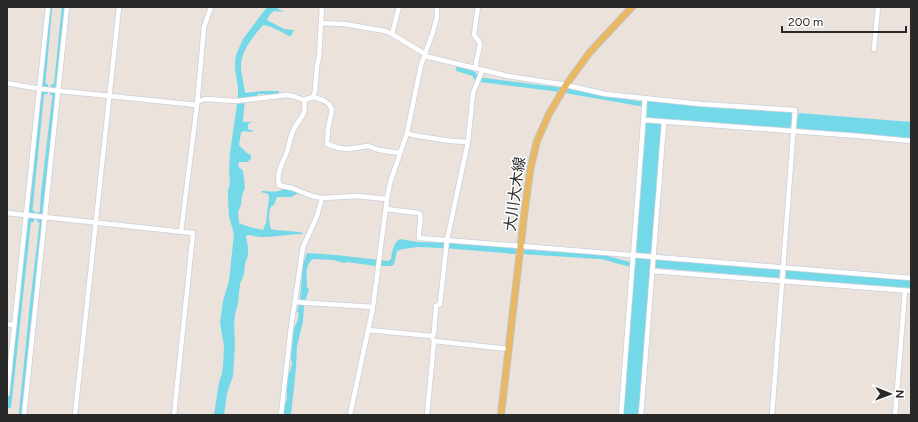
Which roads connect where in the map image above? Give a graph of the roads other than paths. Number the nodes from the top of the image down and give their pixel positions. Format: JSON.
{"nodes":[{"id":1,"x":48,"y":7,"type":"edge"},
{"id":2,"x":67,"y":7,"type":"edge"},
{"id":3,"x":119,"y":7,"type":"edge"},
{"id":4,"x":211,"y":7,"type":"edge"},
{"id":5,"x":322,"y":7,"type":"edge"},
{"id":6,"x":399,"y":7,"type":"edge"},
{"id":7,"x":437,"y":7,"type":"edge"},
{"id":8,"x":478,"y":7,"type":"edge"},
{"id":9,"x":632,"y":7,"type":"edge"},
{"id":10,"x":878,"y":7,"type":"edge"},
{"id":11,"x":320,"y":23,"type":"junction"},
{"id":12,"x":392,"y":34,"type":"junction"},
{"id":13,"x":874,"y":49,"type":"dead end"},
{"id":14,"x":425,"y":55,"type":"junction"},
{"id":15,"x":475,"y":68,"type":"junction"},
{"id":16,"x":482,"y":70,"type":"junction"},
{"id":17,"x":7,"y":83,"type":"edge"},
{"id":18,"x":565,"y":86,"type":"junction"},
{"id":19,"x":41,"y":88,"type":"junction"},
{"id":20,"x":57,"y":90,"type":"junction"},
{"id":21,"x":109,"y":96,"type":"junction"},
{"id":22,"x":313,"y":97,"type":"junction"},
{"id":23,"x":645,"y":99,"type":"junction"},
{"id":24,"x":304,"y":100,"type":"junction"},
{"id":25,"x":197,"y":103,"type":"junction"},
{"id":26,"x":645,"y":120,"type":"junction"},
{"id":27,"x":663,"y":122,"type":"junction"},
{"id":28,"x":794,"y":130,"type":"junction"},
{"id":29,"x":407,"y":133,"type":"junction"},
{"id":30,"x":911,"y":141,"type":"edge"},
{"id":31,"x":468,"y":142,"type":"junction"},
{"id":32,"x":400,"y":153,"type":"junction"},
{"id":33,"x":322,"y":198,"type":"junction"},
{"id":34,"x":387,"y":199,"type":"junction"},
{"id":35,"x":386,"y":209,"type":"junction"},
{"id":36,"x":7,"y":213,"type":"edge"},
{"id":37,"x":26,"y":215,"type":"junction"},
{"id":38,"x":42,"y":217,"type":"junction"},
{"id":39,"x":95,"y":223,"type":"junction"},
{"id":40,"x":181,"y":232,"type":"junction"},
{"id":41,"x":447,"y":241,"type":"junction"},
{"id":42,"x":521,"y":246,"type":"junction"},
{"id":43,"x":634,"y":255,"type":"junction"},
{"id":44,"x":652,"y":257,"type":"junction"},
{"id":45,"x":783,"y":267,"type":"junction"},
{"id":46,"x":653,"y":270,"type":"junction"},
{"id":47,"x":911,"y":278,"type":"edge"},
{"id":48,"x":782,"y":282,"type":"junction"},
{"id":49,"x":905,"y":291,"type":"junction"},
{"id":50,"x":911,"y":291,"type":"edge"},
{"id":51,"x":296,"y":302,"type":"junction"},
{"id":52,"x":373,"y":307,"type":"junction"},
{"id":53,"x":7,"y":324,"type":"edge"},
{"id":54,"x":14,"y":325,"type":"junction"},
{"id":55,"x":368,"y":330,"type":"junction"},
{"id":56,"x":433,"y":339,"type":"junction"},
{"id":57,"x":508,"y":349,"type":"junction"},
{"id":58,"x":7,"y":394,"type":"edge"},
{"id":59,"x":24,"y":415,"type":"edge"},
{"id":60,"x":75,"y":415,"type":"edge"},
{"id":61,"x":174,"y":415,"type":"edge"},
{"id":62,"x":281,"y":415,"type":"edge"},
{"id":63,"x":350,"y":415,"type":"edge"},
{"id":64,"x":426,"y":415,"type":"edge"},
{"id":65,"x":501,"y":415,"type":"edge"},
{"id":66,"x":621,"y":415,"type":"edge"},
{"id":67,"x":640,"y":415,"type":"edge"},
{"id":68,"x":772,"y":415,"type":"edge"},
{"id":69,"x":895,"y":415,"type":"edge"}],
"edges":[{"from":1,"to":19,"type":"street"},
{"from":2,"to":20,"type":"street"},
{"from":3,"to":21,"type":"street"},
{"from":4,"to":25,"type":"street"},
{"from":5,"to":11,"type":"street"},
{"from":6,"to":12,"type":"street"},
{"from":7,"to":14,"type":"street"},
{"from":8,"to":15,"type":"street"},
{"from":9,"to":18,"type":"main road","name":"大川大木線"},
{"from":10,"to":13,"type":"street"},
{"from":11,"to":12,"type":"street"},
{"from":11,"to":22,"type":"street"},
{"from":12,"to":14,"type":"street"},
{"from":14,"to":15,"type":"street"},
{"from":14,"to":29,"type":"street"},
{"from":15,"to":16,"type":"street"},
{"from":16,"to":18,"type":"street"},
{"from":16,"to":31,"type":"street"},
{"from":17,"to":19,"type":"street"},
{"from":18,"to":23,"type":"street"},
{"from":18,"to":42,"type":"main road","name":"大川大木線"},
{"from":19,"to":20,"type":"street"},
{"from":19,"to":37,"type":"street"},
{"from":20,"to":21,"type":"street"},
{"from":20,"to":38,"type":"street"},
{"from":21,"to":25,"type":"street"},
{"from":21,"to":39,"type":"street"},
{"from":22,"to":24,"type":"street"},
{"from":22,"to":32,"type":"street"},
{"from":23,"to":26,"type":"street"},
{"from":23,"to":28,"type":"street"},
{"from":24,"to":25,"type":"street"},
{"from":24,"to":33,"type":"street"},
{"from":25,"to":40,"type":"street"},
{"from":26,"to":27,"type":"street"},
{"from":26,"to":43,"type":"street"},
{"from":27,"to":28,"type":"street"},
{"from":27,"to":44,"type":"street"},
{"from":28,"to":30,"type":"street"},
{"from":28,"to":45,"type":"street"},
{"from":29,"to":31,"type":"street"},
{"from":29,"to":32,"type":"street"},
{"from":31,"to":41,"type":"street"},
{"from":32,"to":34,"type":"street"},
{"from":33,"to":34,"type":"street"},
{"from":33,"to":51,"type":"street"},
{"from":34,"to":35,"type":"street"},
{"from":35,"to":41,"type":"street"},
{"from":35,"to":52,"type":"street"},
{"from":36,"to":37,"type":"street"},
{"from":37,"to":38,"type":"street"},
{"from":37,"to":54,"type":"street"},
{"from":38,"to":39,"type":"street"},
{"from":38,"to":59,"type":"street"},
{"from":39,"to":40,"type":"street"},
{"from":39,"to":60,"type":"street"},
{"from":40,"to":61,"type":"street"},
{"from":41,"to":42,"type":"street"},
{"from":41,"to":56,"type":"street"},
{"from":42,"to":43,"type":"street"},
{"from":42,"to":57,"type":"main road","name":"大川大木線"},
{"from":43,"to":44,"type":"street"},
{"from":43,"to":66,"type":"street"},
{"from":44,"to":45,"type":"street"},
{"from":44,"to":46,"type":"street"},
{"from":45,"to":47,"type":"street"},
{"from":45,"to":48,"type":"street"},
{"from":46,"to":48,"type":"street"},
{"from":46,"to":67,"type":"street"},
{"from":48,"to":49,"type":"street"},
{"from":48,"to":68,"type":"street"},
{"from":49,"to":50,"type":"street"},
{"from":49,"to":69,"type":"street"},
{"from":51,"to":52,"type":"street"},
{"from":51,"to":62,"type":"street"},
{"from":52,"to":55,"type":"street"},
{"from":53,"to":54,"type":"street"},
{"from":54,"to":58,"type":"street"},
{"from":55,"to":56,"type":"street"},
{"from":55,"to":63,"type":"street"},
{"from":56,"to":57,"type":"street"},
{"from":56,"to":64,"type":"street"},
{"from":57,"to":65,"type":"main road","name":"大川大木線"}]}
